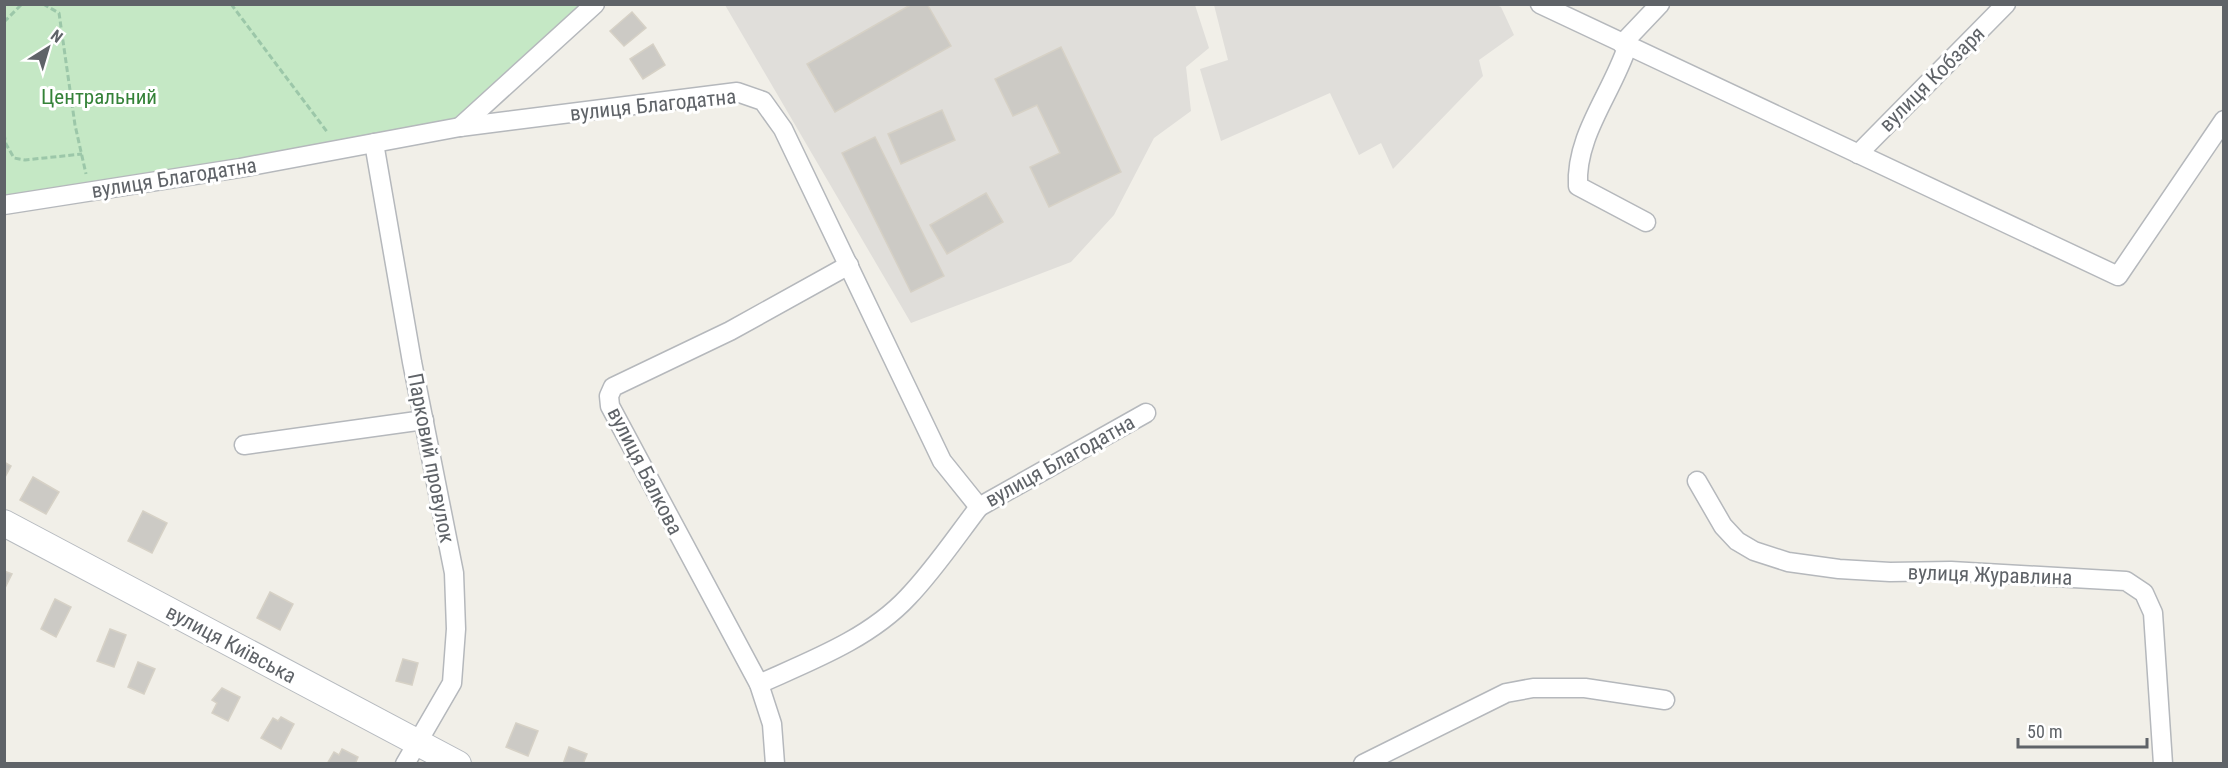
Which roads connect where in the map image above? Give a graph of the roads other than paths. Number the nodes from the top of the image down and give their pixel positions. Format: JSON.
{"nodes":[{"id":1,"x":1540,"y":4,"type":"edge"},
{"id":2,"x":1660,"y":4,"type":"edge"},
{"id":3,"x":2006,"y":4,"type":"edge"},
{"id":4,"x":590,"y":10,"type":"edge"},
{"id":5,"x":1625,"y":45,"type":"junction"},
{"id":6,"x":2223,"y":120,"type":"edge"},
{"id":7,"x":460,"y":127,"type":"junction"},
{"id":8,"x":375,"y":143,"type":"junction"},
{"id":9,"x":1858,"y":154,"type":"junction"},
{"id":10,"x":4,"y":205,"type":"edge"},
{"id":11,"x":1646,"y":222,"type":"dead end"},
{"id":12,"x":849,"y":265,"type":"junction"},
{"id":13,"x":1146,"y":413,"type":"dead end"},
{"id":14,"x":424,"y":420,"type":"junction"},
{"id":15,"x":244,"y":446,"type":"dead end"},
{"id":16,"x":1697,"y":481,"type":"dead end"},
{"id":17,"x":979,"y":507,"type":"junction"},
{"id":18,"x":4,"y":523,"type":"edge"},
{"id":19,"x":759,"y":684,"type":"junction"},
{"id":20,"x":1665,"y":700,"type":"dead end"},
{"id":21,"x":411,"y":753,"type":"edge"},
{"id":22,"x":458,"y":764,"type":"edge"},
{"id":23,"x":775,"y":764,"type":"edge"},
{"id":24,"x":1364,"y":764,"type":"edge"},
{"id":25,"x":2163,"y":764,"type":"edge"}],
"edges":[{"from":1,"to":5,"type":"street"},
{"from":2,"to":5,"type":"street"},
{"from":3,"to":9,"type":"street","name":"вулиця Кобзаря"},
{"from":4,"to":7,"type":"street"},
{"from":5,"to":9,"type":"street"},
{"from":5,"to":11,"type":"street"},
{"from":6,"to":9,"type":"street"},
{"from":7,"to":8,"type":"street","name":"вулиця Благодатна"},
{"from":7,"to":12,"type":"street","name":"вулиця Благодатна"},
{"from":8,"to":10,"type":"street","name":"вулиця Благодатна"},
{"from":8,"to":14,"type":"street","name":"Парковий провулок"},
{"from":12,"to":17,"type":"street","name":"вулиця Благодатна"},
{"from":12,"to":19,"type":"street","name":"вулиця Балкова"},
{"from":13,"to":17,"type":"street","name":"вулиця Благодатна"},
{"from":14,"to":15,"type":"street"},
{"from":14,"to":21,"type":"street","name":"Парковий провулок"},
{"from":16,"to":25,"type":"street","name":"вулиця Журавлина"},
{"from":17,"to":19,"type":"street"},
{"from":18,"to":21,"type":"main road","name":"вулиця Київська"},
{"from":19,"to":23,"type":"street","name":"вулиця Балкова"},
{"from":20,"to":24,"type":"street"},
{"from":21,"to":22,"type":"main road","name":"вулиця Київська"}]}
